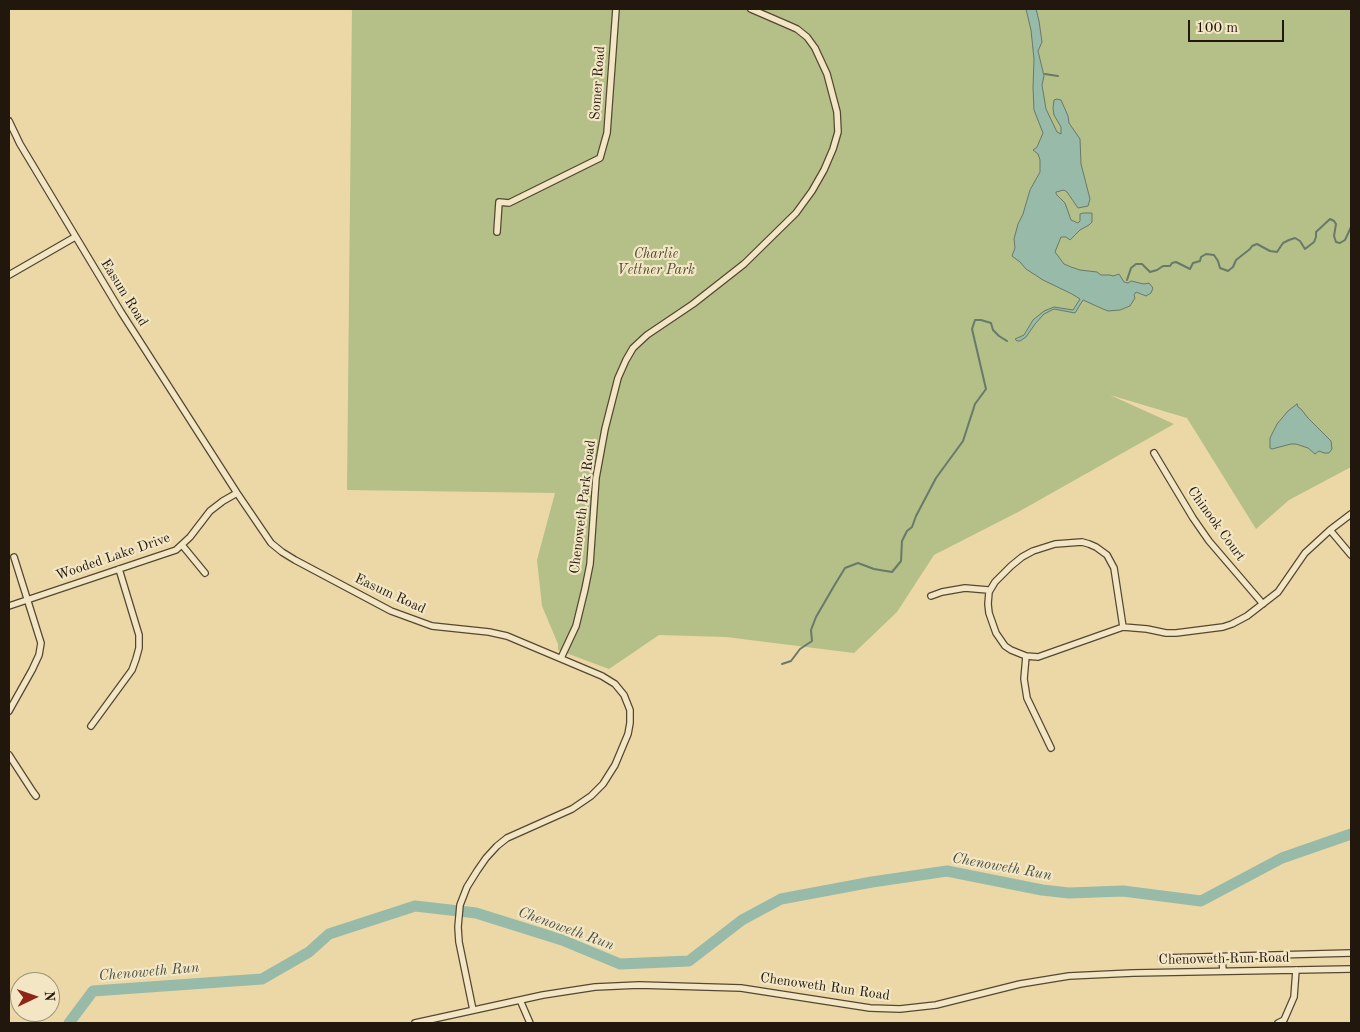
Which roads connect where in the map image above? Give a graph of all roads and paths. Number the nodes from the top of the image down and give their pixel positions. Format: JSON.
{"nodes":[{"id":1,"x":616,"y":9,"type":"edge"},
{"id":2,"x":751,"y":9,"type":"edge"},
{"id":3,"x":9,"y":121,"type":"edge"},
{"id":4,"x":498,"y":232,"type":"dead end"},
{"id":5,"x":75,"y":237,"type":"junction"},
{"id":6,"x":9,"y":275,"type":"edge"},
{"id":7,"x":1154,"y":453,"type":"dead end"},
{"id":8,"x":237,"y":493,"type":"junction"},
{"id":9,"x":1351,"y":514,"type":"edge"},
{"id":10,"x":1330,"y":530,"type":"junction"},
{"id":11,"x":182,"y":545,"type":"junction"},
{"id":12,"x":1351,"y":555,"type":"edge"},
{"id":13,"x":14,"y":557,"type":"dead end"},
{"id":14,"x":119,"y":569,"type":"junction"},
{"id":15,"x":205,"y":573,"type":"dead end"},
{"id":16,"x":989,"y":592,"type":"junction"},
{"id":17,"x":931,"y":596,"type":"dead end"},
{"id":18,"x":28,"y":600,"type":"junction"},
{"id":19,"x":1263,"y":604,"type":"junction"},
{"id":20,"x":9,"y":606,"type":"edge"},
{"id":21,"x":1123,"y":627,"type":"junction"},
{"id":22,"x":1026,"y":656,"type":"junction"},
{"id":23,"x":561,"y":658,"type":"junction"},
{"id":24,"x":9,"y":711,"type":"edge"},
{"id":25,"x":91,"y":726,"type":"dead end"},
{"id":26,"x":1051,"y":748,"type":"dead end"},
{"id":27,"x":9,"y":755,"type":"edge"},
{"id":28,"x":36,"y":796,"type":"dead end"},
{"id":29,"x":1351,"y":953,"type":"edge"},
{"id":30,"x":1222,"y":956,"type":"junction"},
{"id":31,"x":1161,"y":958,"type":"dead end"},
{"id":32,"x":1351,"y":969,"type":"edge"},
{"id":33,"x":1296,"y":970,"type":"junction"},
{"id":34,"x":1223,"y":971,"type":"junction"},
{"id":35,"x":520,"y":1000,"type":"junction"},
{"id":36,"x":473,"y":1010,"type":"junction"},
{"id":37,"x":1284,"y":1022,"type":"edge"},
{"id":38,"x":416,"y":1023,"type":"edge"},
{"id":39,"x":530,"y":1023,"type":"edge"}],
"edges":[{"from":1,"to":4,"type":"street","name":"Somer Road"},
{"from":2,"to":23,"type":"street","name":"Chenoweth Park Road"},
{"from":3,"to":5,"type":"street","name":"Easum Road"},
{"from":5,"to":6,"type":"street"},
{"from":5,"to":8,"type":"street","name":"Easum Road"},
{"from":7,"to":19,"type":"street","name":"Chinook Court"},
{"from":8,"to":11,"type":"street","name":"Wooded Lake Drive"},
{"from":8,"to":23,"type":"street","name":"Easum Road"},
{"from":9,"to":10,"type":"street"},
{"from":10,"to":12,"type":"street"},
{"from":10,"to":19,"type":"street"},
{"from":11,"to":14,"type":"street","name":"Wooded Lake Drive"},
{"from":11,"to":15,"type":"street"},
{"from":13,"to":18,"type":"street"},
{"from":14,"to":18,"type":"street","name":"Wooded Lake Drive"},
{"from":14,"to":25,"type":"street"},
{"from":16,"to":17,"type":"street"},
{"from":16,"to":21,"type":"street"},
{"from":16,"to":22,"type":"street"},
{"from":18,"to":20,"type":"street","name":"Wooded Lake Drive"},
{"from":18,"to":24,"type":"street"},
{"from":19,"to":21,"type":"street"},
{"from":21,"to":22,"type":"street"},
{"from":22,"to":26,"type":"street"},
{"from":23,"to":36,"type":"street","name":"Easum Road"},
{"from":27,"to":28,"type":"street"},
{"from":29,"to":30,"type":"street"},
{"from":30,"to":31,"type":"street"},
{"from":30,"to":34,"type":"street"},
{"from":32,"to":33,"type":"street","name":"Chenoweth Run Road"},
{"from":33,"to":34,"type":"street","name":"Chenoweth Run Road"},
{"from":33,"to":37,"type":"street"},
{"from":34,"to":35,"type":"street","name":"Chenoweth Run Road"},
{"from":35,"to":36,"type":"street","name":"Chenoweth Run Road"},
{"from":35,"to":39,"type":"street"},
{"from":36,"to":38,"type":"street","name":"Chenoweth Run Road"}]}
